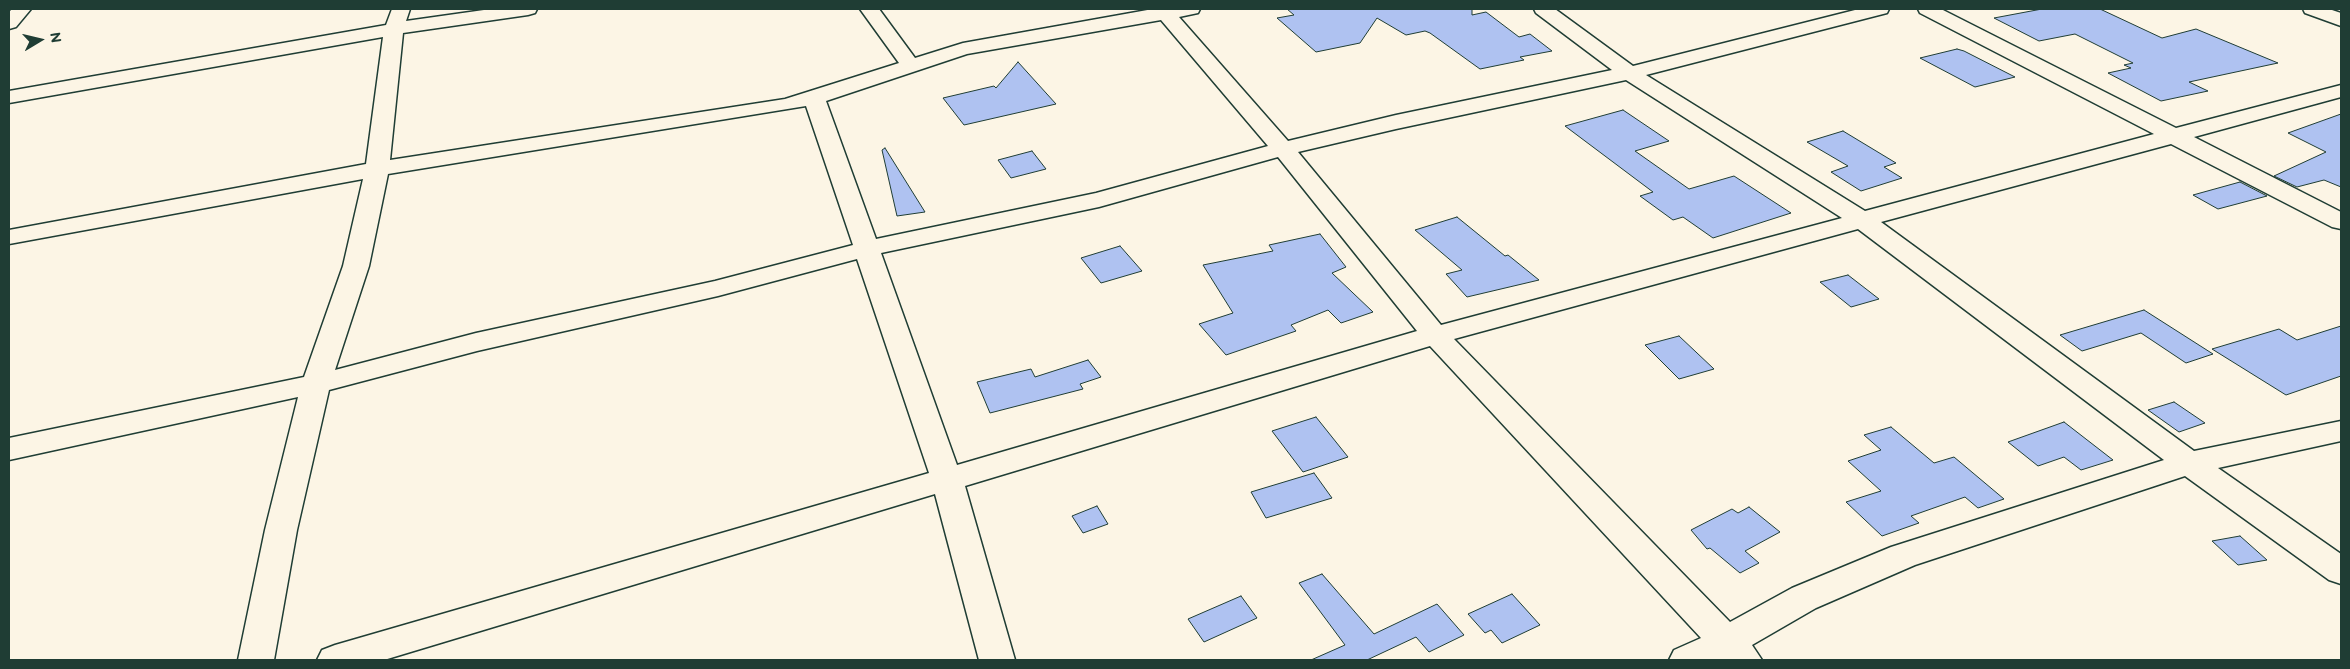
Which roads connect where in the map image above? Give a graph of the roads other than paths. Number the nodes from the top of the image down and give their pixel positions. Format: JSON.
{"nodes":[{"id":1,"x":22,"y":9,"type":"edge"},
{"id":2,"x":528,"y":9,"type":"edge"},
{"id":3,"x":869,"y":9,"type":"edge"},
{"id":4,"x":1543,"y":9,"type":"edge"},
{"id":5,"x":1880,"y":9,"type":"edge"},
{"id":6,"x":1927,"y":9,"type":"edge"},
{"id":7,"x":2312,"y":9,"type":"edge"},
{"id":8,"x":1173,"y":10,"type":"edge"},
{"id":9,"x":397,"y":19,"type":"edge"},
{"id":10,"x":2341,"y":20,"type":"edge"},
{"id":11,"x":9,"y":23,"type":"edge"},
{"id":12,"x":910,"y":65,"type":"junction"},
{"id":13,"x":1629,"y":73,"type":"junction"},
{"id":14,"x":2341,"y":91,"type":"edge"},
{"id":15,"x":9,"y":97,"type":"edge"},
{"id":16,"x":814,"y":98,"type":"junction"},
{"id":17,"x":2175,"y":137,"type":"junction"},
{"id":18,"x":1283,"y":149,"type":"junction"},
{"id":19,"x":377,"y":169,"type":"junction"},
{"id":20,"x":1862,"y":220,"type":"junction"},
{"id":21,"x":2341,"y":222,"type":"edge"},
{"id":22,"x":9,"y":237,"type":"edge"},
{"id":23,"x":865,"y":249,"type":"junction"},
{"id":24,"x":1435,"y":334,"type":"junction"},
{"id":25,"x":316,"y":384,"type":"junction"},
{"id":26,"x":2341,"y":431,"type":"edge"},
{"id":27,"x":9,"y":450,"type":"edge"},
{"id":28,"x":2189,"y":463,"type":"junction"},
{"id":29,"x":947,"y":479,"type":"junction"},
{"id":30,"x":2341,"y":571,"type":"edge"},
{"id":31,"x":1736,"y":651,"type":"edge"},
{"id":32,"x":256,"y":660,"type":"edge"},
{"id":33,"x":336,"y":660,"type":"edge"},
{"id":34,"x":997,"y":660,"type":"edge"},
{"id":35,"x":1687,"y":660,"type":"edge"}],
"edges":[{"from":1,"to":11,"type":"street"},
{"from":2,"to":9,"type":"street"},
{"from":3,"to":12,"type":"street"},
{"from":4,"to":13,"type":"street"},
{"from":5,"to":13,"type":"street"},
{"from":6,"to":17,"type":"street"},
{"from":7,"to":10,"type":"street"},
{"from":8,"to":12,"type":"street"},
{"from":8,"to":18,"type":"street"},
{"from":9,"to":15,"type":"street"},
{"from":9,"to":19,"type":"street"},
{"from":12,"to":16,"type":"street"},
{"from":13,"to":18,"type":"street"},
{"from":13,"to":20,"type":"street"},
{"from":14,"to":17,"type":"street"},
{"from":16,"to":19,"type":"street"},
{"from":16,"to":23,"type":"street"},
{"from":17,"to":20,"type":"street"},
{"from":17,"to":21,"type":"street"},
{"from":18,"to":23,"type":"street"},
{"from":18,"to":24,"type":"street"},
{"from":19,"to":22,"type":"street"},
{"from":19,"to":25,"type":"street"},
{"from":20,"to":24,"type":"street"},
{"from":20,"to":28,"type":"street"},
{"from":23,"to":25,"type":"street"},
{"from":23,"to":29,"type":"street"},
{"from":24,"to":29,"type":"street"},
{"from":24,"to":31,"type":"street"},
{"from":25,"to":27,"type":"street"},
{"from":25,"to":32,"type":"street"},
{"from":26,"to":28,"type":"street"},
{"from":28,"to":30,"type":"street"},
{"from":28,"to":31,"type":"street"},
{"from":29,"to":33,"type":"street"},
{"from":29,"to":34,"type":"street"},
{"from":31,"to":35,"type":"street"}]}
